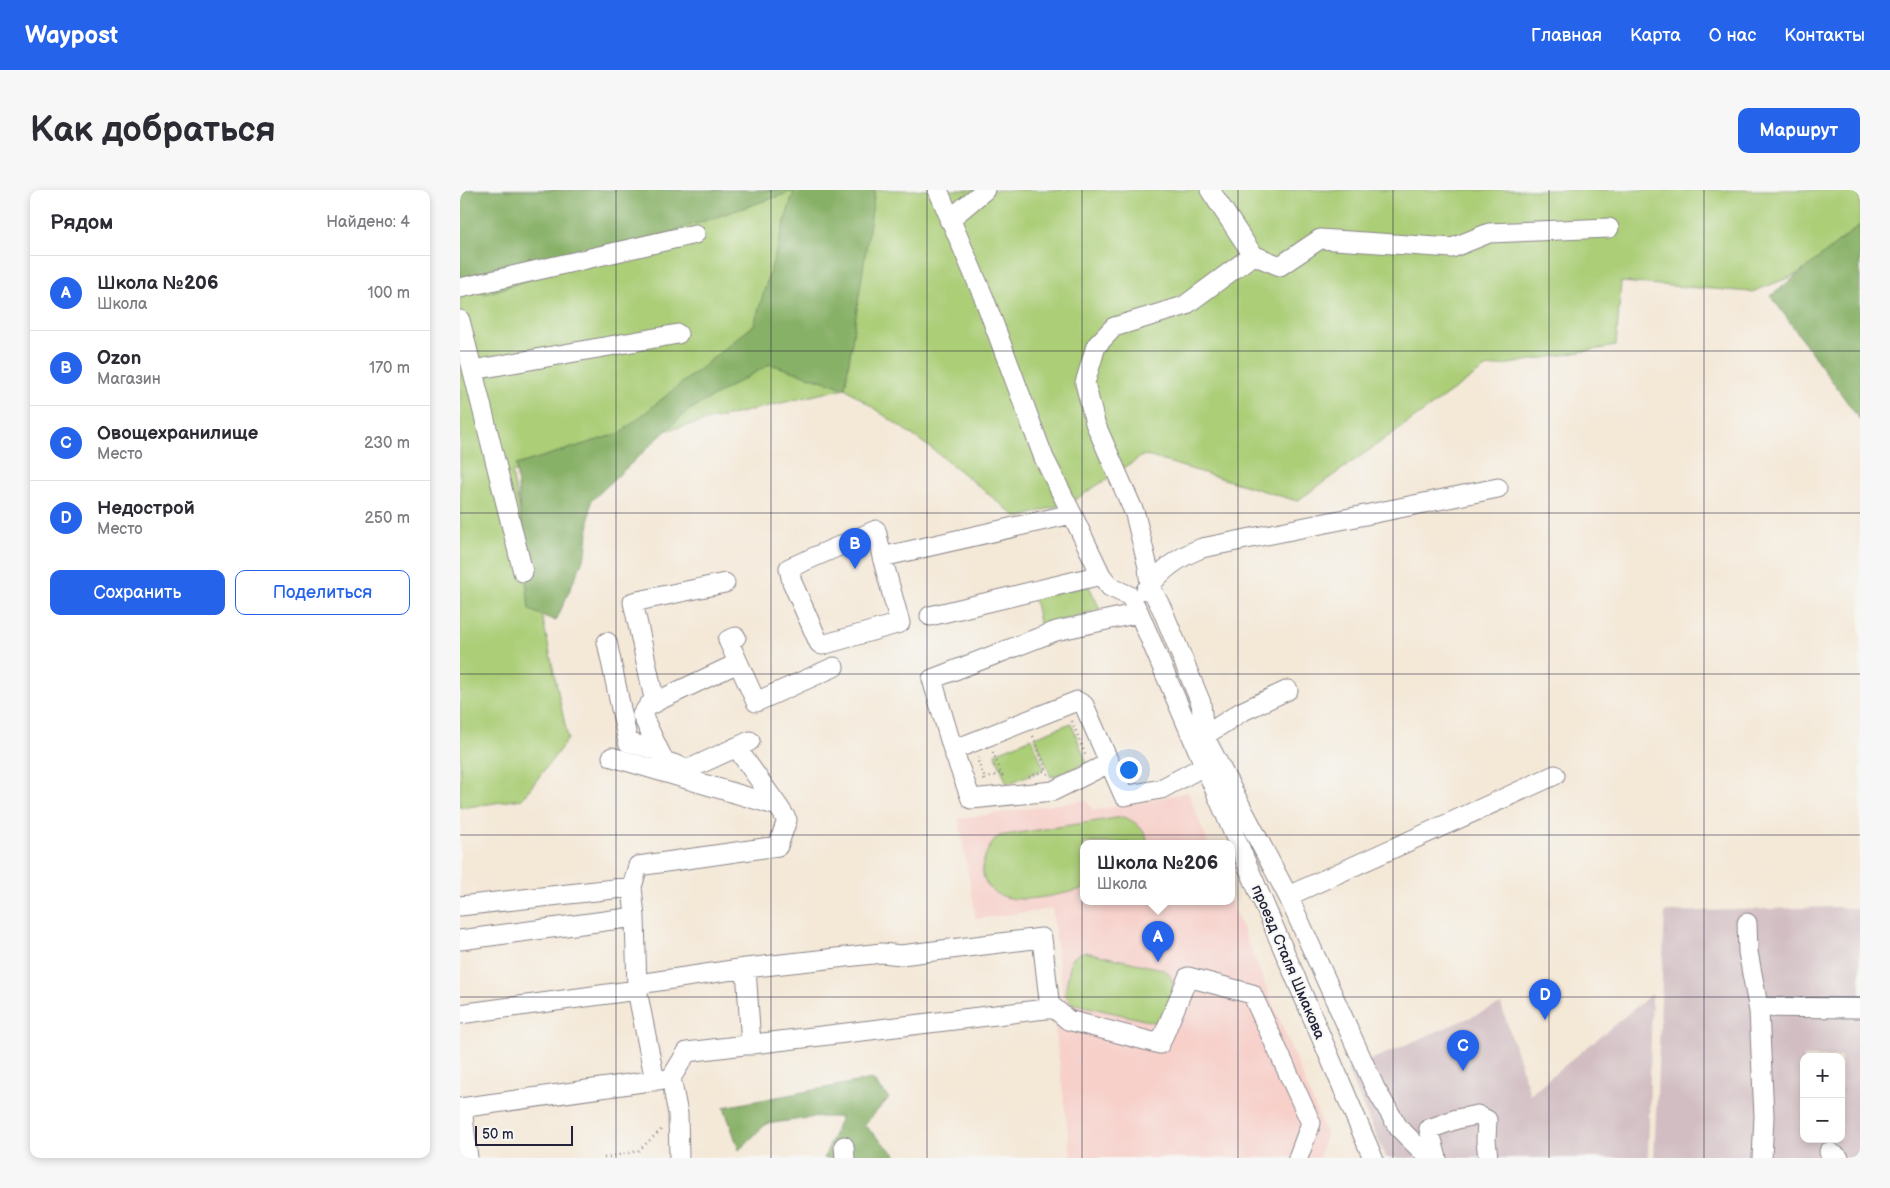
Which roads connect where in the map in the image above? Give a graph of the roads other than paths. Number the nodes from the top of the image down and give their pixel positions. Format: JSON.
{"nodes":[{"id":1,"x":938,"y":190,"type":"edge"},
{"id":2,"x":985,"y":190,"type":"edge"},
{"id":3,"x":1210,"y":190,"type":"edge"},
{"id":4,"x":949,"y":220,"type":"junction"},
{"id":5,"x":1609,"y":228,"type":"dead end"},
{"id":6,"x":695,"y":234,"type":"dead end"},
{"id":7,"x":1253,"y":255,"type":"junction"},
{"id":8,"x":460,"y":288,"type":"edge"},
{"id":9,"x":460,"y":320,"type":"edge"},
{"id":10,"x":678,"y":334,"type":"dead end"},
{"id":11,"x":473,"y":370,"type":"junction"},
{"id":12,"x":1498,"y":488,"type":"dead end"},
{"id":13,"x":1072,"y":514,"type":"junction"},
{"id":14,"x":882,"y":556,"type":"junction"},
{"id":15,"x":523,"y":572,"type":"dead end"},
{"id":16,"x":1101,"y":574,"type":"junction"},
{"id":17,"x":725,"y":582,"type":"dead end"},
{"id":18,"x":1150,"y":586,"type":"junction"},
{"id":19,"x":1136,"y":606,"type":"junction"},
{"id":20,"x":930,"y":616,"type":"dead end"},
{"id":21,"x":736,"y":637,"type":"dead end"},
{"id":22,"x":606,"y":642,"type":"dead end"},
{"id":23,"x":738,"y":663,"type":"junction"},
{"id":24,"x":834,"y":667,"type":"dead end"},
{"id":25,"x":1288,"y":690,"type":"dead end"},
{"id":26,"x":654,"y":703,"type":"junction"},
{"id":27,"x":1204,"y":736,"type":"junction"},
{"id":28,"x":953,"y":750,"type":"junction"},
{"id":29,"x":659,"y":751,"type":"junction"},
{"id":30,"x":612,"y":757,"type":"dead end"},
{"id":31,"x":1109,"y":763,"type":"junction"},
{"id":32,"x":1204,"y":766,"type":"junction"},
{"id":33,"x":1555,"y":775,"type":"dead end"},
{"id":34,"x":778,"y":806,"type":"junction"},
{"id":35,"x":632,"y":887,"type":"junction"},
{"id":36,"x":1288,"y":896,"type":"junction"},
{"id":37,"x":460,"y":906,"type":"edge"},
{"id":38,"x":635,"y":917,"type":"junction"},
{"id":39,"x":1747,"y":923,"type":"dead end"},
{"id":40,"x":460,"y":940,"type":"edge"},
{"id":41,"x":746,"y":968,"type":"junction"},
{"id":42,"x":637,"y":990,"type":"junction"},
{"id":43,"x":1758,"y":1006,"type":"junction"},
{"id":44,"x":1860,"y":1008,"type":"edge"},
{"id":45,"x":1050,"y":1009,"type":"junction"},
{"id":46,"x":460,"y":1014,"type":"edge"},
{"id":47,"x":751,"y":1045,"type":"junction"},
{"id":48,"x":663,"y":1079,"type":"junction"},
{"id":49,"x":461,"y":1108,"type":"edge"},
{"id":50,"x":468,"y":1158,"type":"edge"},
{"id":51,"x":680,"y":1158,"type":"edge"},
{"id":52,"x":1298,"y":1158,"type":"edge"},
{"id":53,"x":1373,"y":1158,"type":"edge"},
{"id":54,"x":1430,"y":1158,"type":"edge"},
{"id":55,"x":1437,"y":1158,"type":"edge"},
{"id":56,"x":1488,"y":1158,"type":"edge"},
{"id":57,"x":1762,"y":1158,"type":"edge"}],
"edges":[{"from":1,"to":4,"type":"street"},
{"from":2,"to":4,"type":"street"},
{"from":3,"to":7,"type":"street"},
{"from":4,"to":13,"type":"street"},
{"from":5,"to":7,"type":"street"},
{"from":6,"to":8,"type":"street"},
{"from":7,"to":18,"type":"street"},
{"from":9,"to":11,"type":"street"},
{"from":10,"to":11,"type":"street"},
{"from":11,"to":15,"type":"street"},
{"from":12,"to":18,"type":"street"},
{"from":13,"to":14,"type":"street"},
{"from":13,"to":16,"type":"street"},
{"from":14,"to":14,"type":"street"},
{"from":16,"to":19,"type":"street"},
{"from":16,"to":20,"type":"street"},
{"from":17,"to":26,"type":"street"},
{"from":18,"to":19,"type":"street"},
{"from":18,"to":27,"type":"street"},
{"from":19,"to":28,"type":"street"},
{"from":19,"to":32,"type":"street","name":"проезд Сталя Шмакова"},
{"from":21,"to":23,"type":"street"},
{"from":22,"to":29,"type":"street"},
{"from":23,"to":24,"type":"street"},
{"from":23,"to":26,"type":"street"},
{"from":25,"to":27,"type":"street"},
{"from":26,"to":29,"type":"street"},
{"from":27,"to":36,"type":"street"},
{"from":28,"to":31,"type":"street"},
{"from":28,"to":31,"type":"street"},
{"from":29,"to":34,"type":"street"},
{"from":30,"to":34,"type":"street"},
{"from":31,"to":32,"type":"street"},
{"from":32,"to":53,"type":"street","name":"проезд Сталя Шмакова"},
{"from":33,"to":36,"type":"street"},
{"from":34,"to":35,"type":"street"},
{"from":35,"to":37,"type":"street"},
{"from":35,"to":38,"type":"street"},
{"from":36,"to":54,"type":"street"},
{"from":38,"to":40,"type":"street"},
{"from":38,"to":42,"type":"street"},
{"from":39,"to":43,"type":"street"},
{"from":41,"to":42,"type":"street"},
{"from":41,"to":45,"type":"street"},
{"from":41,"to":47,"type":"street"},
{"from":42,"to":46,"type":"street"},
{"from":42,"to":48,"type":"street"},
{"from":43,"to":44,"type":"street"},
{"from":43,"to":57,"type":"street"},
{"from":45,"to":47,"type":"street"},
{"from":45,"to":52,"type":"street"},
{"from":47,"to":48,"type":"street"},
{"from":48,"to":49,"type":"street"},
{"from":48,"to":51,"type":"street"},
{"from":49,"to":50,"type":"street"},
{"from":55,"to":56,"type":"street"}]}
